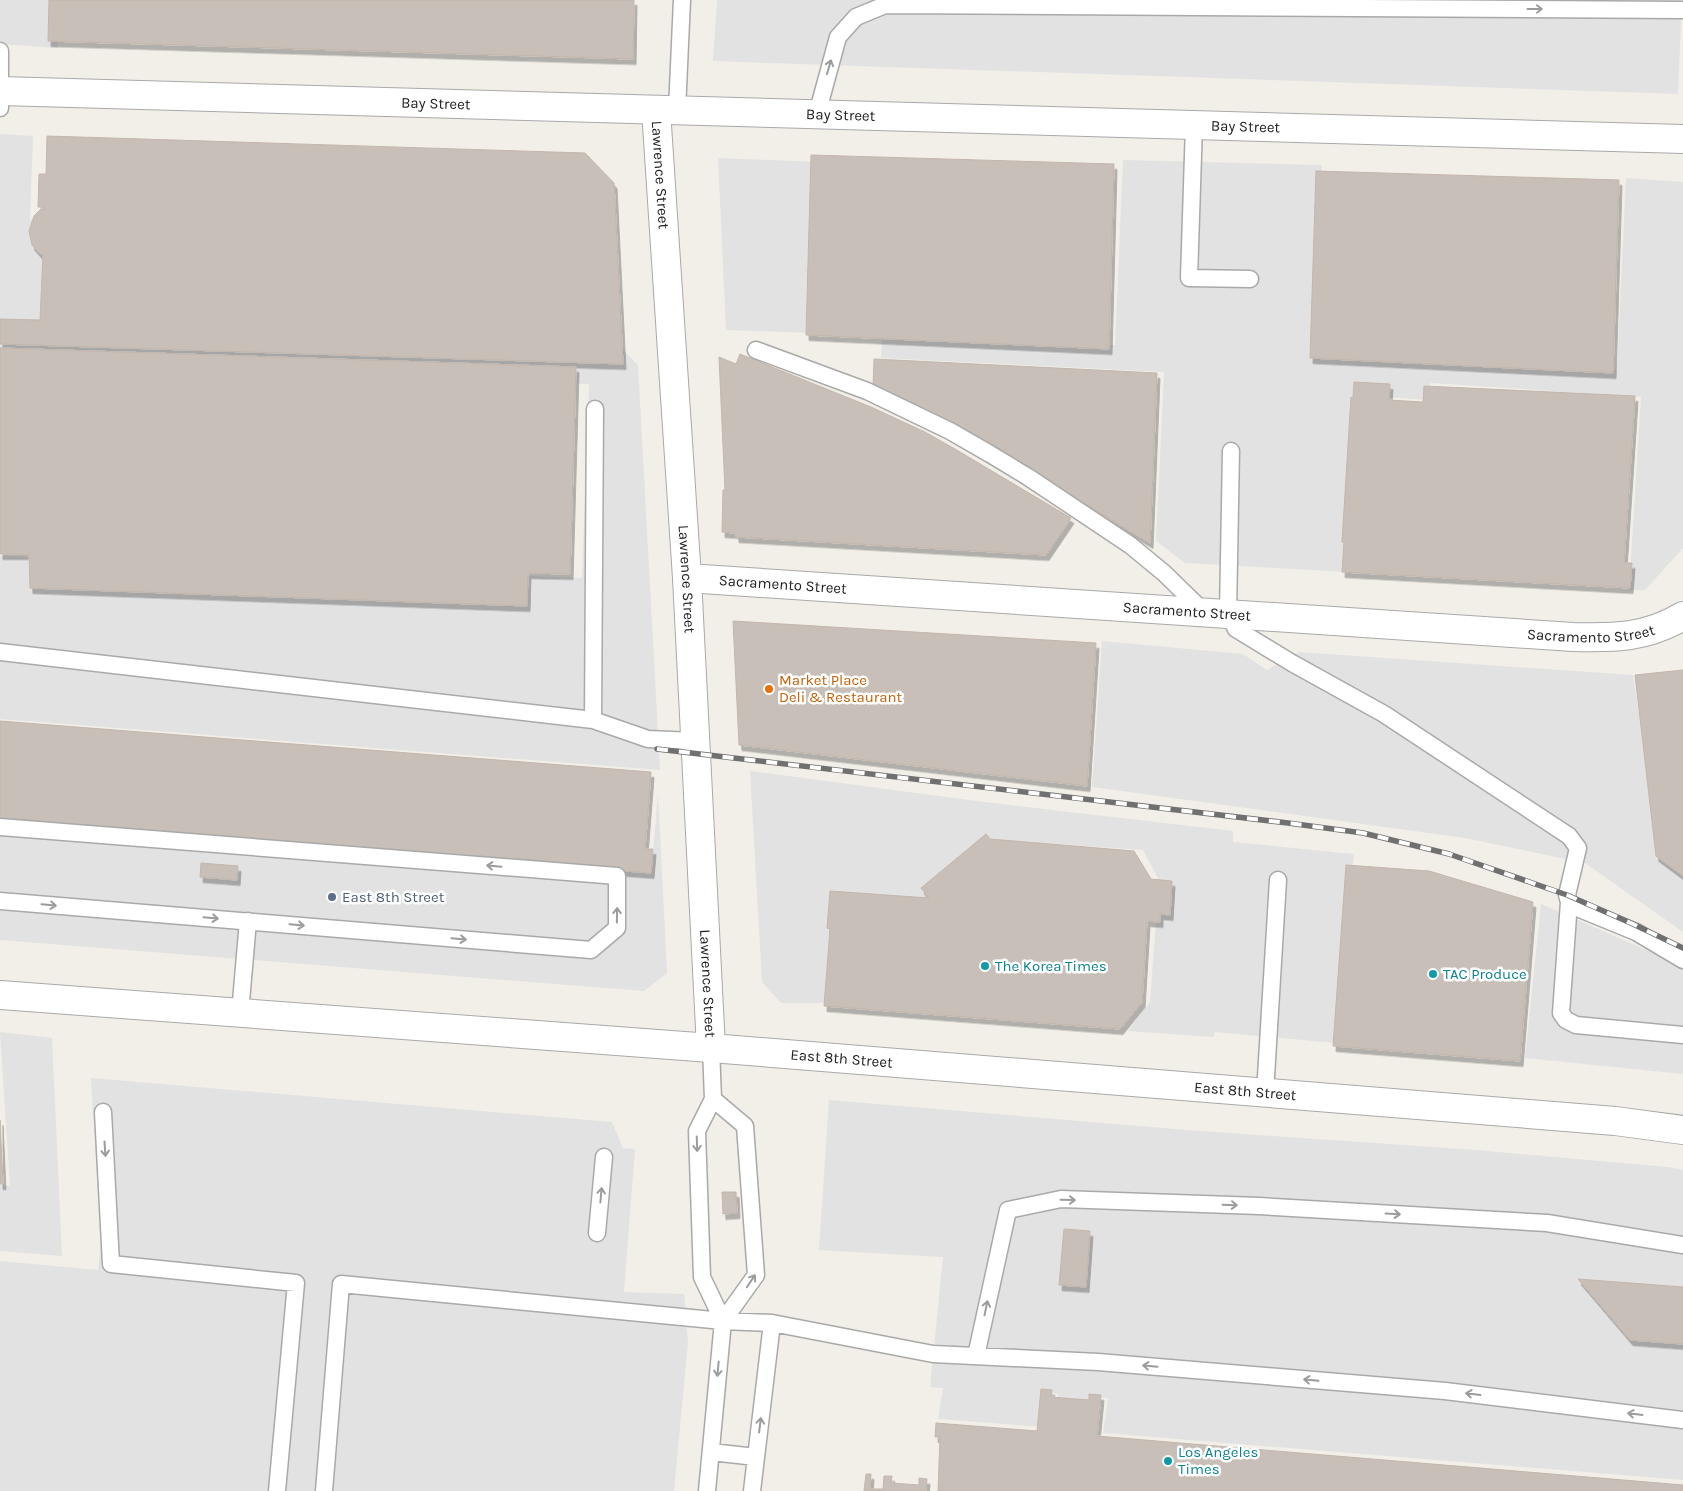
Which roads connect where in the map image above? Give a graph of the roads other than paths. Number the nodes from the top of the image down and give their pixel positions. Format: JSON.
{"nodes":[{"id":1,"x":682,"y":0,"type":"edge"},
{"id":2,"x":1683,"y":10,"type":"edge"},
{"id":3,"x":0,"y":51,"type":"edge"},
{"id":4,"x":0,"y":90,"type":"edge"},
{"id":5,"x":0,"y":108,"type":"edge"},
{"id":6,"x":666,"y":110,"type":"junction"},
{"id":7,"x":817,"y":114,"type":"junction"},
{"id":8,"x":1194,"y":125,"type":"junction"},
{"id":9,"x":1683,"y":140,"type":"edge"},
{"id":10,"x":1250,"y":279,"type":"dead end"},
{"id":11,"x":756,"y":350,"type":"dead end"},
{"id":12,"x":595,"y":409,"type":"dead end"},
{"id":13,"x":1231,"y":451,"type":"dead end"},
{"id":14,"x":687,"y":578,"type":"junction"},
{"id":15,"x":1216,"y":614,"type":"junction"},
{"id":16,"x":1683,"y":616,"type":"edge"},
{"id":17,"x":0,"y":652,"type":"edge"},
{"id":18,"x":593,"y":720,"type":"junction"},
{"id":19,"x":694,"y":741,"type":"junction"},
{"id":20,"x":0,"y":827,"type":"edge"},
{"id":21,"x":1278,"y":880,"type":"dead end"},
{"id":22,"x":0,"y":901,"type":"edge"},
{"id":23,"x":1569,"y":902,"type":"junction"},
{"id":24,"x":248,"y":921,"type":"junction"},
{"id":25,"x":1683,"y":960,"type":"edge"},
{"id":26,"x":0,"y":995,"type":"edge"},
{"id":27,"x":240,"y":1013,"type":"junction"},
{"id":28,"x":1683,"y":1035,"type":"edge"},
{"id":29,"x":711,"y":1048,"type":"junction"},
{"id":30,"x":1265,"y":1093,"type":"junction"},
{"id":31,"x":713,"y":1099,"type":"junction"},
{"id":32,"x":103,"y":1112,"type":"dead end"},
{"id":33,"x":1683,"y":1130,"type":"edge"},
{"id":34,"x":604,"y":1157,"type":"dead end"},
{"id":35,"x":597,"y":1233,"type":"dead end"},
{"id":36,"x":1683,"y":1245,"type":"edge"},
{"id":37,"x":723,"y":1321,"type":"junction"},
{"id":38,"x":772,"y":1323,"type":"junction"},
{"id":39,"x":976,"y":1356,"type":"junction"},
{"id":40,"x":1683,"y":1420,"type":"edge"},
{"id":41,"x":711,"y":1452,"type":"junction"},
{"id":42,"x":756,"y":1457,"type":"junction"},
{"id":43,"x":278,"y":1491,"type":"edge"},
{"id":44,"x":324,"y":1491,"type":"edge"},
{"id":45,"x":708,"y":1491,"type":"edge"},
{"id":46,"x":752,"y":1491,"type":"edge"}],
"edges":[{"from":1,"to":6,"type":"lane"},
{"from":7,"to":2,"type":"lane","one_way":true},
{"from":3,"to":4,"type":"lane"},
{"from":4,"to":5,"type":"lane"},
{"from":4,"to":6,"type":"street","name":"Bay Street"},
{"from":6,"to":7,"type":"street","name":"Bay Street"},
{"from":6,"to":14,"type":"street","name":"Lawrence Street"},
{"from":7,"to":8,"type":"street","name":"Bay Street"},
{"from":8,"to":9,"type":"street","name":"Bay Street"},
{"from":8,"to":10,"type":"lane"},
{"from":11,"to":15,"type":"lane"},
{"from":12,"to":18,"type":"lane"},
{"from":13,"to":15,"type":"lane"},
{"from":14,"to":15,"type":"street","name":"Sacramento Street"},
{"from":14,"to":19,"type":"street","name":"Lawrence Street"},
{"from":15,"to":16,"type":"street","name":"Sacramento Street"},
{"from":15,"to":23,"type":"lane"},
{"from":17,"to":18,"type":"lane"},
{"from":18,"to":19,"type":"lane"},
{"from":19,"to":29,"type":"street","name":"Lawrence Street"},
{"from":24,"to":20,"type":"lane","one_way":true},
{"from":21,"to":30,"type":"lane"},
{"from":22,"to":24,"type":"lane","one_way":true},
{"from":23,"to":25,"type":"lane"},
{"from":23,"to":28,"type":"lane"},
{"from":24,"to":27,"type":"lane"},
{"from":26,"to":27,"type":"street","name":"East 8th Street"},
{"from":27,"to":29,"type":"street","name":"East 8th Street"},
{"from":29,"to":30,"type":"street","name":"East 8th Street"},
{"from":29,"to":31,"type":"lane"},
{"from":30,"to":33,"type":"street","name":"East 8th Street"},
{"from":31,"to":37,"type":"lane","one_way":true},
{"from":37,"to":31,"type":"lane","one_way":true},
{"from":32,"to":43,"type":"lane","one_way":true},
{"from":35,"to":34,"type":"lane","one_way":true},
{"from":39,"to":36,"type":"lane","one_way":true},
{"from":37,"to":38,"type":"lane"},
{"from":37,"to":41,"type":"lane","one_way":true},
{"from":37,"to":44,"type":"lane"},
{"from":38,"to":39,"type":"lane"},
{"from":42,"to":38,"type":"lane","one_way":true},
{"from":40,"to":39,"type":"lane","one_way":true},
{"from":41,"to":42,"type":"lane"},
{"from":41,"to":45,"type":"lane"},
{"from":42,"to":46,"type":"lane"}]}
